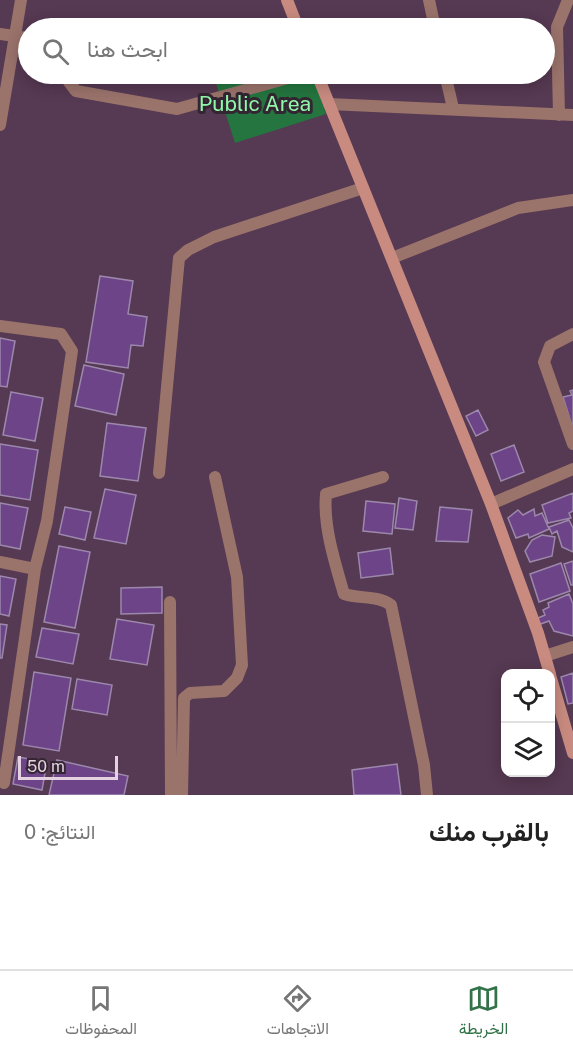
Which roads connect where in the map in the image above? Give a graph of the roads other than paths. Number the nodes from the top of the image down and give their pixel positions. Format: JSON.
{"nodes":[{"id":1,"x":21,"y":0,"type":"edge"},
{"id":2,"x":287,"y":0,"type":"edge"},
{"id":3,"x":429,"y":0,"type":"edge"},
{"id":4,"x":568,"y":0,"type":"edge"},
{"id":5,"x":21,"y":18,"type":"edge"},
{"id":6,"x":294,"y":18,"type":"edge"},
{"id":7,"x":433,"y":18,"type":"edge"},
{"id":8,"x":0,"y":34,"type":"edge"},
{"id":9,"x":18,"y":36,"type":"edge"},
{"id":10,"x":18,"y":53,"type":"edge"},
{"id":11,"x":71,"y":84,"type":"edge"},
{"id":12,"x":266,"y":84,"type":"edge"},
{"id":13,"x":321,"y":84,"type":"edge"},
{"id":14,"x":447,"y":84,"type":"edge"},
{"id":15,"x":329,"y":104,"type":"junction"},
{"id":16,"x":453,"y":108,"type":"junction"},
{"id":17,"x":559,"y":115,"type":"junction"},
{"id":18,"x":573,"y":115,"type":"edge"},
{"id":19,"x":0,"y":125,"type":"edge"},
{"id":20,"x":363,"y":188,"type":"junction"},
{"id":21,"x":573,"y":200,"type":"edge"},
{"id":22,"x":392,"y":258,"type":"junction"},
{"id":23,"x":0,"y":326,"type":"edge"},
{"id":24,"x":573,"y":334,"type":"edge"},
{"id":25,"x":573,"y":444,"type":"edge"},
{"id":26,"x":573,"y":469,"type":"edge"},
{"id":27,"x":159,"y":473,"type":"dead end"},
{"id":28,"x":215,"y":477,"type":"dead end"},
{"id":29,"x":383,"y":477,"type":"dead end"},
{"id":30,"x":491,"y":504,"type":"junction"},
{"id":31,"x":0,"y":562,"type":"edge"},
{"id":32,"x":36,"y":569,"type":"junction"},
{"id":33,"x":170,"y":602,"type":"dead end"},
{"id":34,"x":573,"y":647,"type":"edge"},
{"id":35,"x":545,"y":656,"type":"junction"},
{"id":36,"x":549,"y":669,"type":"edge"},
{"id":37,"x":555,"y":691,"type":"edge"},
{"id":38,"x":573,"y":753,"type":"edge"},
{"id":39,"x":4,"y":783,"type":"dead end"},
{"id":40,"x":171,"y":795,"type":"edge"},
{"id":41,"x":182,"y":795,"type":"edge"},
{"id":42,"x":427,"y":795,"type":"edge"}],
"edges":[{"from":1,"to":5,"type":"street"},
{"from":2,"to":6,"type":"street"},
{"from":3,"to":7,"type":"street"},
{"from":4,"to":17,"type":"street"},
{"from":8,"to":9,"type":"street"},
{"from":10,"to":19,"type":"street"},
{"from":11,"to":12,"type":"street"},
{"from":13,"to":15,"type":"street"},
{"from":14,"to":16,"type":"street"},
{"from":15,"to":16,"type":"street"},
{"from":15,"to":20,"type":"street"},
{"from":16,"to":17,"type":"street"},
{"from":17,"to":18,"type":"street"},
{"from":20,"to":22,"type":"street"},
{"from":20,"to":27,"type":"street"},
{"from":21,"to":22,"type":"street"},
{"from":22,"to":30,"type":"street"},
{"from":23,"to":32,"type":"street"},
{"from":24,"to":25,"type":"street"},
{"from":26,"to":30,"type":"street"},
{"from":28,"to":41,"type":"street"},
{"from":29,"to":42,"type":"street"},
{"from":30,"to":35,"type":"street"},
{"from":31,"to":32,"type":"street"},
{"from":32,"to":39,"type":"street"},
{"from":33,"to":40,"type":"street"},
{"from":34,"to":35,"type":"street"},
{"from":35,"to":36,"type":"street"},
{"from":37,"to":38,"type":"street"}]}
